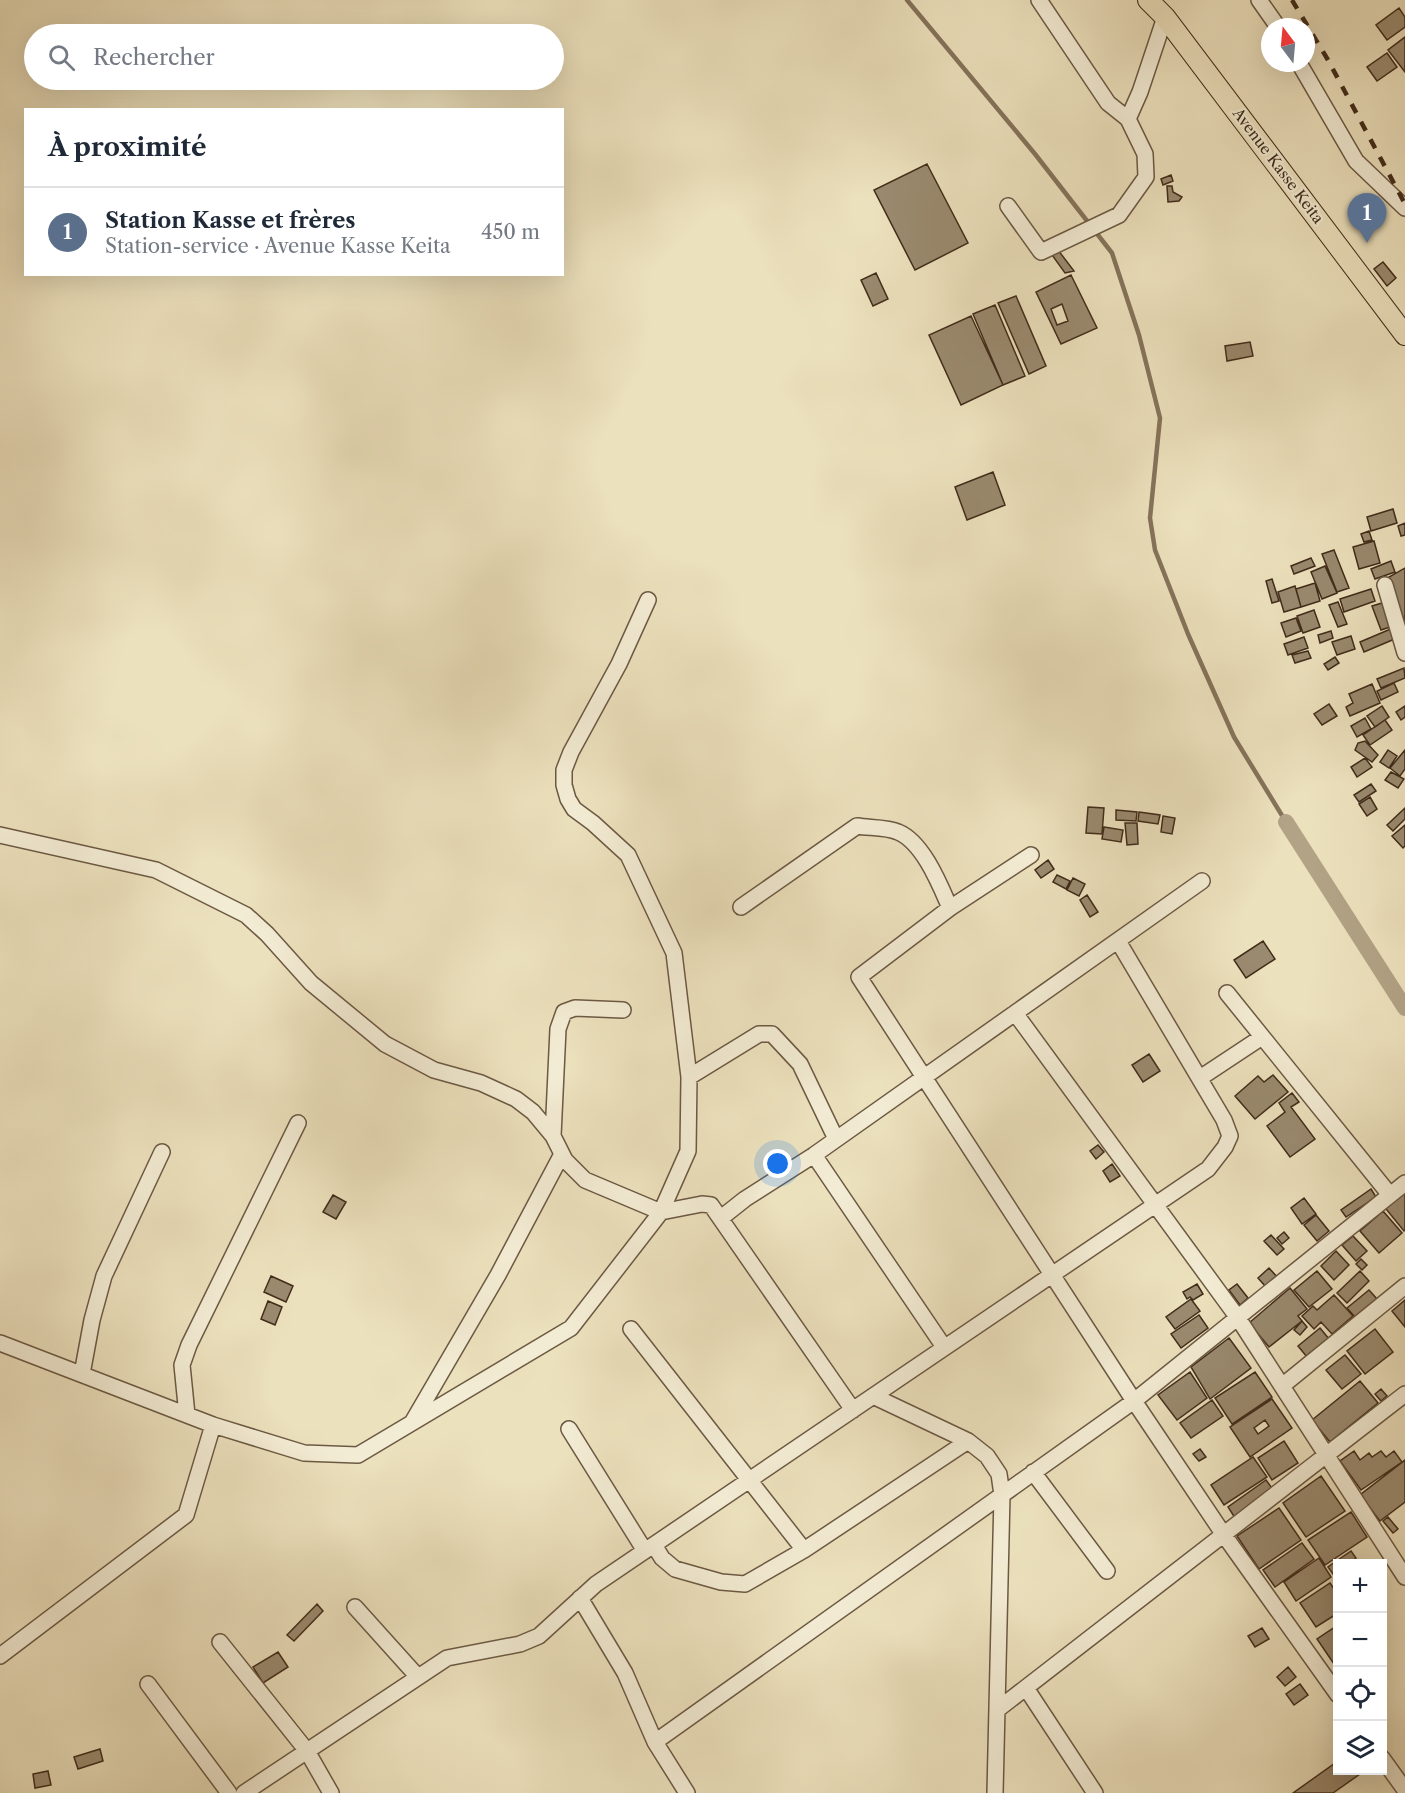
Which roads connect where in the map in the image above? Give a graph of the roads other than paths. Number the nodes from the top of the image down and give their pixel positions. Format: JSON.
{"nodes":[{"id":1,"x":1039,"y":0,"type":"edge"},
{"id":2,"x":1150,"y":0,"type":"edge"},
{"id":3,"x":1259,"y":0,"type":"edge"},
{"id":4,"x":1165,"y":17,"type":"junction"},
{"id":5,"x":1272,"y":18,"type":"edge"},
{"id":6,"x":1304,"y":72,"type":"edge"},
{"id":7,"x":1128,"y":119,"type":"junction"},
{"id":8,"x":1008,"y":206,"type":"dead end"},
{"id":9,"x":1405,"y":208,"type":"edge"},
{"id":10,"x":1405,"y":335,"type":"edge"},
{"id":11,"x":1385,"y":585,"type":"dead end"},
{"id":12,"x":648,"y":600,"type":"dead end"},
{"id":13,"x":1405,"y":653,"type":"edge"},
{"id":14,"x":0,"y":835,"type":"edge"},
{"id":15,"x":1031,"y":855,"type":"dead end"},
{"id":16,"x":1202,"y":881,"type":"dead end"},
{"id":17,"x":741,"y":907,"type":"dead end"},
{"id":18,"x":950,"y":908,"type":"junction"},
{"id":19,"x":1118,"y":941,"type":"junction"},
{"id":20,"x":1227,"y":993,"type":"dead end"},
{"id":21,"x":622,"y":1010,"type":"dead end"},
{"id":22,"x":1015,"y":1013,"type":"junction"},
{"id":23,"x":1262,"y":1037,"type":"junction"},
{"id":24,"x":689,"y":1077,"type":"junction"},
{"id":25,"x":924,"y":1077,"type":"junction"},
{"id":26,"x":1200,"y":1078,"type":"junction"},
{"id":27,"x":298,"y":1123,"type":"dead end"},
{"id":28,"x":553,"y":1136,"type":"junction"},
{"id":29,"x":837,"y":1139,"type":"junction"},
{"id":30,"x":162,"y":1152,"type":"dead end"},
{"id":31,"x":562,"y":1154,"type":"junction"},
{"id":32,"x":814,"y":1155,"type":"junction"},
{"id":33,"x":1405,"y":1183,"type":"edge"},
{"id":34,"x":1390,"y":1195,"type":"junction"},
{"id":35,"x":1156,"y":1204,"type":"junction"},
{"id":36,"x":661,"y":1212,"type":"junction"},
{"id":37,"x":721,"y":1218,"type":"junction"},
{"id":38,"x":1051,"y":1275,"type":"junction"},
{"id":39,"x":1405,"y":1286,"type":"edge"},
{"id":40,"x":1238,"y":1318,"type":"junction"},
{"id":41,"x":631,"y":1329,"type":"dead end"},
{"id":42,"x":0,"y":1343,"type":"edge"},
{"id":43,"x":944,"y":1347,"type":"junction"},
{"id":44,"x":82,"y":1374,"type":"junction"},
{"id":45,"x":1282,"y":1386,"type":"junction"},
{"id":46,"x":1405,"y":1394,"type":"edge"},
{"id":47,"x":873,"y":1396,"type":"junction"},
{"id":48,"x":1134,"y":1401,"type":"junction"},
{"id":49,"x":853,"y":1410,"type":"junction"},
{"id":50,"x":187,"y":1414,"type":"junction"},
{"id":51,"x":412,"y":1423,"type":"junction"},
{"id":52,"x":213,"y":1425,"type":"junction"},
{"id":53,"x":569,"y":1429,"type":"dead end"},
{"id":54,"x":968,"y":1441,"type":"junction"},
{"id":55,"x":1326,"y":1456,"type":"junction"},
{"id":56,"x":1033,"y":1472,"type":"junction"},
{"id":57,"x":749,"y":1480,"type":"junction"},
{"id":58,"x":1002,"y":1495,"type":"junction"},
{"id":59,"x":1224,"y":1535,"type":"junction"},
{"id":60,"x":649,"y":1548,"type":"junction"},
{"id":61,"x":804,"y":1550,"type":"junction"},
{"id":62,"x":1107,"y":1571,"type":"dead end"},
{"id":63,"x":1405,"y":1577,"type":"edge"},
{"id":64,"x":580,"y":1598,"type":"junction"},
{"id":65,"x":355,"y":1607,"type":"dead end"},
{"id":66,"x":220,"y":1642,"type":"dead end"},
{"id":67,"x":0,"y":1656,"type":"edge"},
{"id":68,"x":418,"y":1677,"type":"junction"},
{"id":69,"x":148,"y":1684,"type":"dead end"},
{"id":70,"x":1026,"y":1688,"type":"junction"},
{"id":71,"x":1333,"y":1688,"type":"edge"},
{"id":72,"x":997,"y":1710,"type":"junction"},
{"id":73,"x":655,"y":1742,"type":"junction"},
{"id":74,"x":307,"y":1751,"type":"junction"},
{"id":75,"x":1387,"y":1765,"type":"edge"},
{"id":76,"x":1402,"y":1789,"type":"edge"},
{"id":77,"x":229,"y":1793,"type":"edge"},
{"id":78,"x":244,"y":1793,"type":"edge"},
{"id":79,"x":332,"y":1793,"type":"edge"},
{"id":80,"x":687,"y":1793,"type":"edge"},
{"id":81,"x":995,"y":1793,"type":"edge"},
{"id":82,"x":1095,"y":1793,"type":"edge"}],
"edges":[{"from":1,"to":7,"type":"street"},
{"from":2,"to":4,"type":"main road","name":"Avenue Kasse Keita"},
{"from":3,"to":5,"type":"street"},
{"from":4,"to":7,"type":"street"},
{"from":4,"to":10,"type":"main road","name":"Avenue Kasse Keita"},
{"from":6,"to":9,"type":"street"},
{"from":7,"to":8,"type":"street"},
{"from":11,"to":13,"type":"street"},
{"from":12,"to":24,"type":"street"},
{"from":14,"to":28,"type":"street"},
{"from":15,"to":18,"type":"street"},
{"from":16,"to":19,"type":"street"},
{"from":17,"to":18,"type":"street"},
{"from":18,"to":25,"type":"street"},
{"from":19,"to":22,"type":"street"},
{"from":19,"to":26,"type":"street"},
{"from":20,"to":23,"type":"street"},
{"from":21,"to":28,"type":"street"},
{"from":22,"to":25,"type":"street"},
{"from":22,"to":35,"type":"street"},
{"from":23,"to":26,"type":"street"},
{"from":23,"to":34,"type":"street"},
{"from":24,"to":29,"type":"street"},
{"from":24,"to":36,"type":"street"},
{"from":25,"to":29,"type":"street"},
{"from":25,"to":38,"type":"street"},
{"from":26,"to":35,"type":"street"},
{"from":27,"to":50,"type":"street"},
{"from":28,"to":31,"type":"street"},
{"from":29,"to":32,"type":"street"},
{"from":30,"to":44,"type":"street"},
{"from":31,"to":36,"type":"street"},
{"from":31,"to":51,"type":"street"},
{"from":32,"to":37,"type":"street"},
{"from":32,"to":43,"type":"street"},
{"from":33,"to":34,"type":"street"},
{"from":34,"to":40,"type":"street"},
{"from":35,"to":38,"type":"street"},
{"from":35,"to":40,"type":"street"},
{"from":36,"to":37,"type":"street"},
{"from":36,"to":51,"type":"street"},
{"from":37,"to":49,"type":"street"},
{"from":38,"to":43,"type":"street"},
{"from":38,"to":48,"type":"street"},
{"from":39,"to":45,"type":"street"},
{"from":40,"to":45,"type":"street"},
{"from":40,"to":48,"type":"street"},
{"from":41,"to":57,"type":"street"},
{"from":42,"to":44,"type":"street"},
{"from":43,"to":47,"type":"street"},
{"from":44,"to":50,"type":"street"},
{"from":45,"to":55,"type":"street"},
{"from":46,"to":55,"type":"street"},
{"from":47,"to":49,"type":"street"},
{"from":47,"to":54,"type":"street"},
{"from":48,"to":56,"type":"street"},
{"from":48,"to":59,"type":"street"},
{"from":49,"to":57,"type":"street"},
{"from":50,"to":52,"type":"street"},
{"from":51,"to":52,"type":"street"},
{"from":52,"to":67,"type":"street"},
{"from":53,"to":60,"type":"street"},
{"from":54,"to":58,"type":"street"},
{"from":54,"to":61,"type":"street"},
{"from":55,"to":59,"type":"street"},
{"from":55,"to":63,"type":"street"},
{"from":56,"to":58,"type":"street"},
{"from":56,"to":62,"type":"street"},
{"from":57,"to":60,"type":"street"},
{"from":57,"to":61,"type":"street"},
{"from":58,"to":72,"type":"street"},
{"from":58,"to":73,"type":"street"},
{"from":59,"to":70,"type":"street"},
{"from":59,"to":71,"type":"street"},
{"from":60,"to":61,"type":"street"},
{"from":60,"to":64,"type":"street"},
{"from":64,"to":68,"type":"street"},
{"from":64,"to":73,"type":"street"},
{"from":65,"to":68,"type":"street"},
{"from":66,"to":74,"type":"street"},
{"from":68,"to":74,"type":"street"},
{"from":69,"to":77,"type":"street"},
{"from":70,"to":72,"type":"street"},
{"from":70,"to":82,"type":"street"},
{"from":72,"to":81,"type":"street"},
{"from":73,"to":80,"type":"street"},
{"from":74,"to":78,"type":"street"},
{"from":74,"to":79,"type":"street"},
{"from":75,"to":76,"type":"street"}]}
